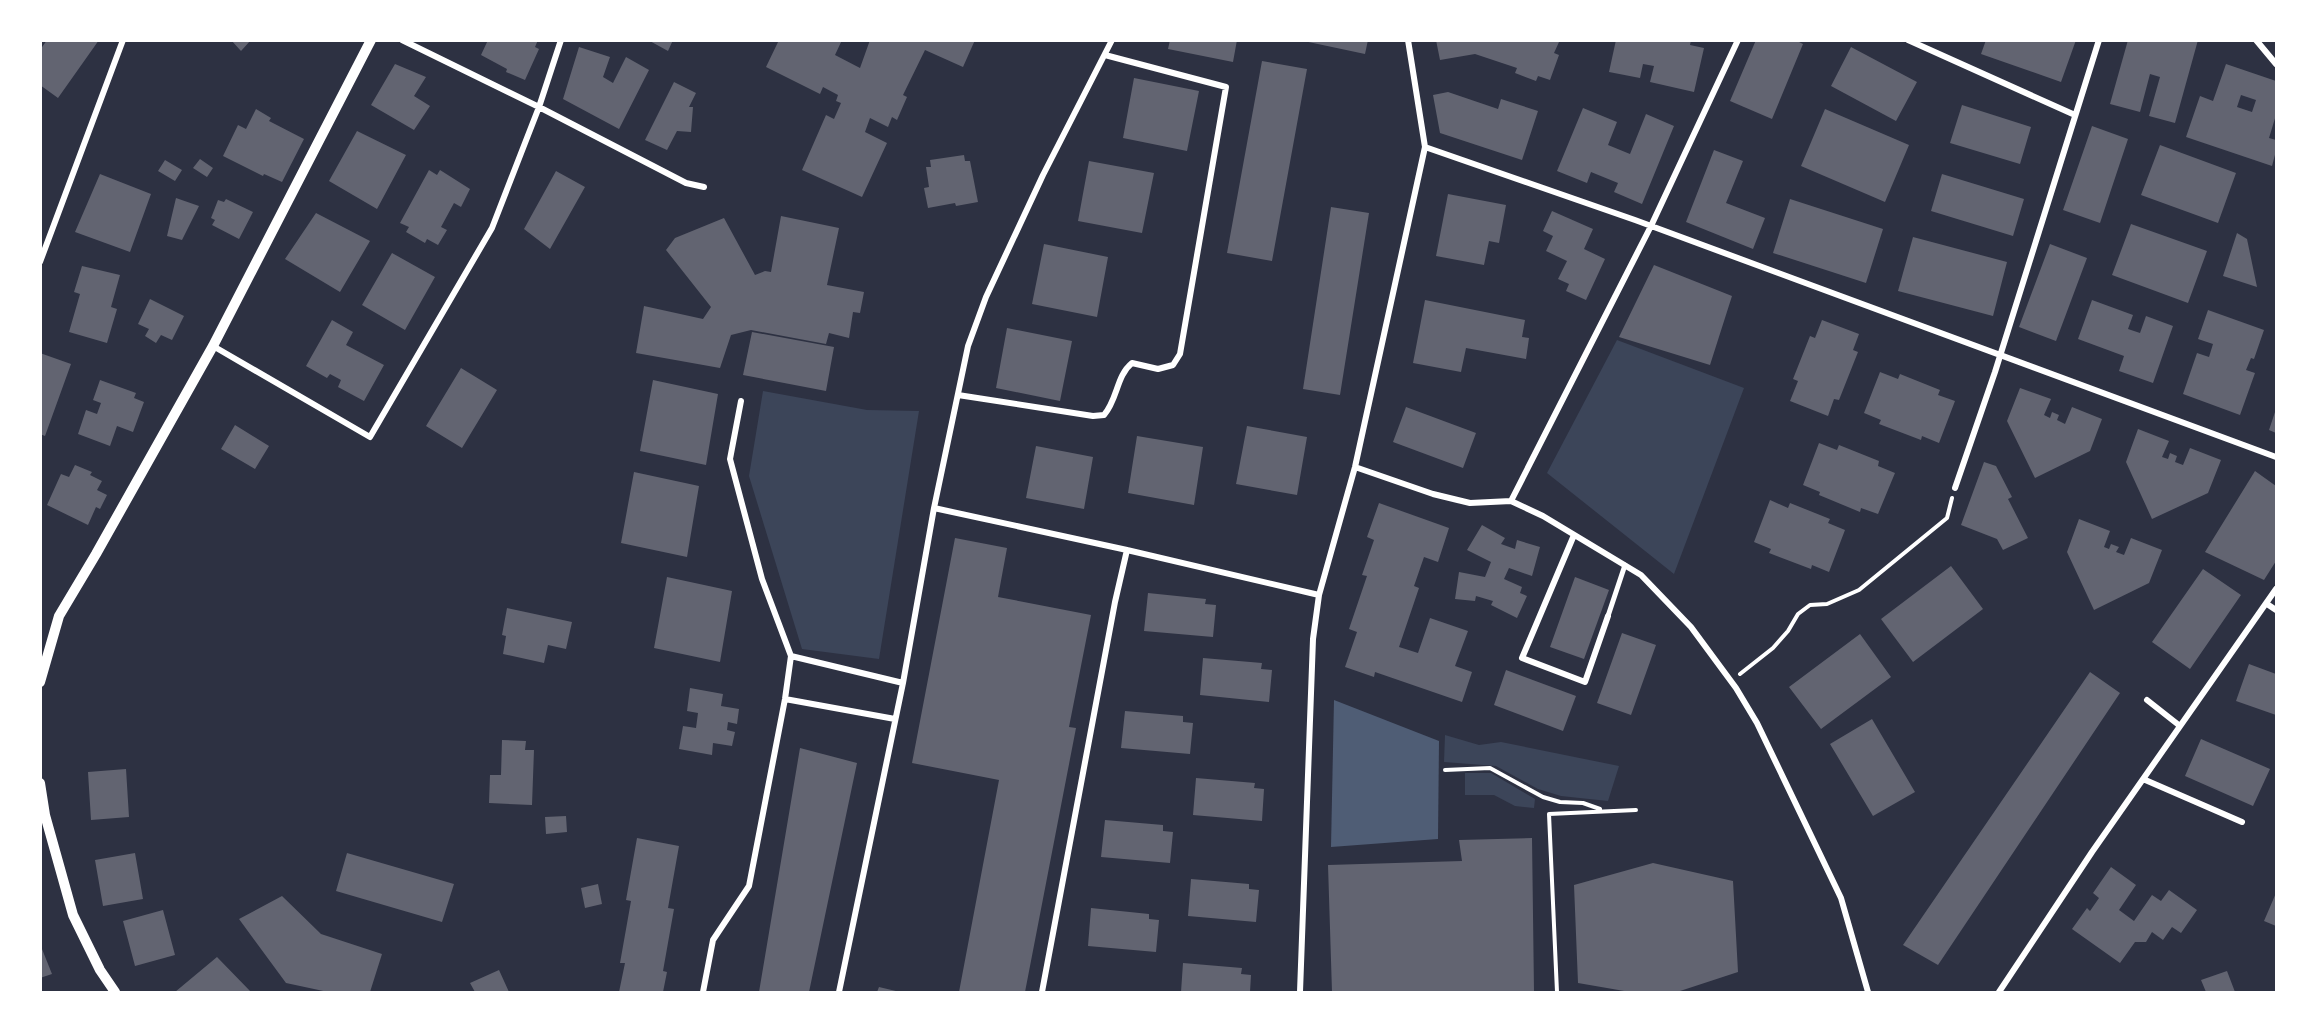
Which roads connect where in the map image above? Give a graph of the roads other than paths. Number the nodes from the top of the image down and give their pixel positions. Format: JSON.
{"nodes":[{"id":1,"x":123,"y":40,"type":"edge"},
{"id":2,"x":372,"y":40,"type":"edge"},
{"id":3,"x":402,"y":40,"type":"edge"},
{"id":4,"x":561,"y":40,"type":"edge"},
{"id":5,"x":1112,"y":40,"type":"edge"},
{"id":6,"x":1408,"y":40,"type":"edge"},
{"id":7,"x":1738,"y":40,"type":"edge"},
{"id":8,"x":1908,"y":40,"type":"edge"},
{"id":9,"x":2099,"y":40,"type":"edge"},
{"id":10,"x":2256,"y":40,"type":"edge"},
{"id":11,"x":1105,"y":55,"type":"junction"},
{"id":12,"x":2277,"y":64,"type":"edge"},
{"id":13,"x":539,"y":107,"type":"junction"},
{"id":14,"x":2075,"y":115,"type":"junction"},
{"id":15,"x":1425,"y":147,"type":"junction"},
{"id":16,"x":704,"y":187,"type":"dead end"},
{"id":17,"x":1651,"y":226,"type":"junction"},
{"id":18,"x":40,"y":262,"type":"edge"},
{"id":19,"x":213,"y":346,"type":"junction"},
{"id":20,"x":2000,"y":354,"type":"junction"},
{"id":21,"x":958,"y":395,"type":"junction"},
{"id":22,"x":741,"y":401,"type":"dead end"},
{"id":23,"x":2277,"y":457,"type":"edge"},
{"id":24,"x":1355,"y":467,"type":"junction"},
{"id":25,"x":1955,"y":488,"type":"road end"},
{"id":26,"x":1511,"y":501,"type":"junction"},
{"id":27,"x":934,"y":508,"type":"junction"},
{"id":28,"x":1574,"y":535,"type":"junction"},
{"id":29,"x":1127,"y":550,"type":"junction"},
{"id":30,"x":1625,"y":565,"type":"junction"},
{"id":31,"x":2277,"y":589,"type":"edge"},
{"id":32,"x":1319,"y":595,"type":"junction"},
{"id":33,"x":2266,"y":604,"type":"junction"},
{"id":34,"x":2277,"y":610,"type":"edge"},
{"id":35,"x":1608,"y":616,"type":"joint"},
{"id":36,"x":791,"y":656,"type":"junction"},
{"id":37,"x":40,"y":682,"type":"edge"},
{"id":38,"x":903,"y":683,"type":"junction"},
{"id":39,"x":785,"y":699,"type":"junction"},
{"id":40,"x":2147,"y":700,"type":"dead end"},
{"id":41,"x":895,"y":719,"type":"junction"},
{"id":42,"x":2180,"y":726,"type":"junction"},
{"id":43,"x":2144,"y":779,"type":"junction"},
{"id":44,"x":40,"y":783,"type":"edge"},
{"id":45,"x":2242,"y":822,"type":"dead end"},
{"id":46,"x":1867,"y":992,"type":"edge"},
{"id":47,"x":115,"y":993,"type":"edge"},
{"id":48,"x":704,"y":993,"type":"edge"},
{"id":49,"x":839,"y":993,"type":"edge"},
{"id":50,"x":1042,"y":993,"type":"edge"},
{"id":51,"x":1300,"y":993,"type":"edge"},
{"id":52,"x":2000,"y":993,"type":"edge"}],
"edges":[{"from":1,"to":18,"type":"street"},
{"from":2,"to":19,"type":"main road"},
{"from":3,"to":13,"type":"street"},
{"from":4,"to":13,"type":"street"},
{"from":5,"to":11,"type":"street"},
{"from":6,"to":15,"type":"street"},
{"from":7,"to":17,"type":"street"},
{"from":8,"to":14,"type":"street"},
{"from":9,"to":14,"type":"street"},
{"from":10,"to":12,"type":"street"},
{"from":11,"to":21,"type":"street"},
{"from":11,"to":21,"type":"street"},
{"from":13,"to":16,"type":"street"},
{"from":13,"to":19,"type":"street"},
{"from":14,"to":20,"type":"street"},
{"from":15,"to":17,"type":"street"},
{"from":15,"to":24,"type":"street"},
{"from":17,"to":20,"type":"street"},
{"from":17,"to":26,"type":"street"},
{"from":19,"to":37,"type":"main road"},
{"from":20,"to":23,"type":"street"},
{"from":20,"to":25,"type":"street"},
{"from":21,"to":27,"type":"street"},
{"from":22,"to":36,"type":"street"},
{"from":24,"to":26,"type":"street"},
{"from":24,"to":32,"type":"street"},
{"from":26,"to":28,"type":"street"},
{"from":27,"to":29,"type":"street"},
{"from":27,"to":38,"type":"street"},
{"from":28,"to":30,"type":"street"},
{"from":28,"to":35,"type":"street"},
{"from":29,"to":32,"type":"street"},
{"from":29,"to":50,"type":"street"},
{"from":30,"to":35,"type":"street"},
{"from":30,"to":46,"type":"street"},
{"from":31,"to":33,"type":"street"},
{"from":32,"to":51,"type":"street"},
{"from":33,"to":34,"type":"street"},
{"from":33,"to":42,"type":"street"},
{"from":36,"to":38,"type":"street"},
{"from":36,"to":39,"type":"street"},
{"from":38,"to":41,"type":"street"},
{"from":39,"to":41,"type":"street"},
{"from":39,"to":48,"type":"street"},
{"from":40,"to":42,"type":"street"},
{"from":41,"to":49,"type":"street"},
{"from":42,"to":43,"type":"street"},
{"from":43,"to":45,"type":"street"},
{"from":43,"to":52,"type":"street"},
{"from":44,"to":47,"type":"main road"}]}
